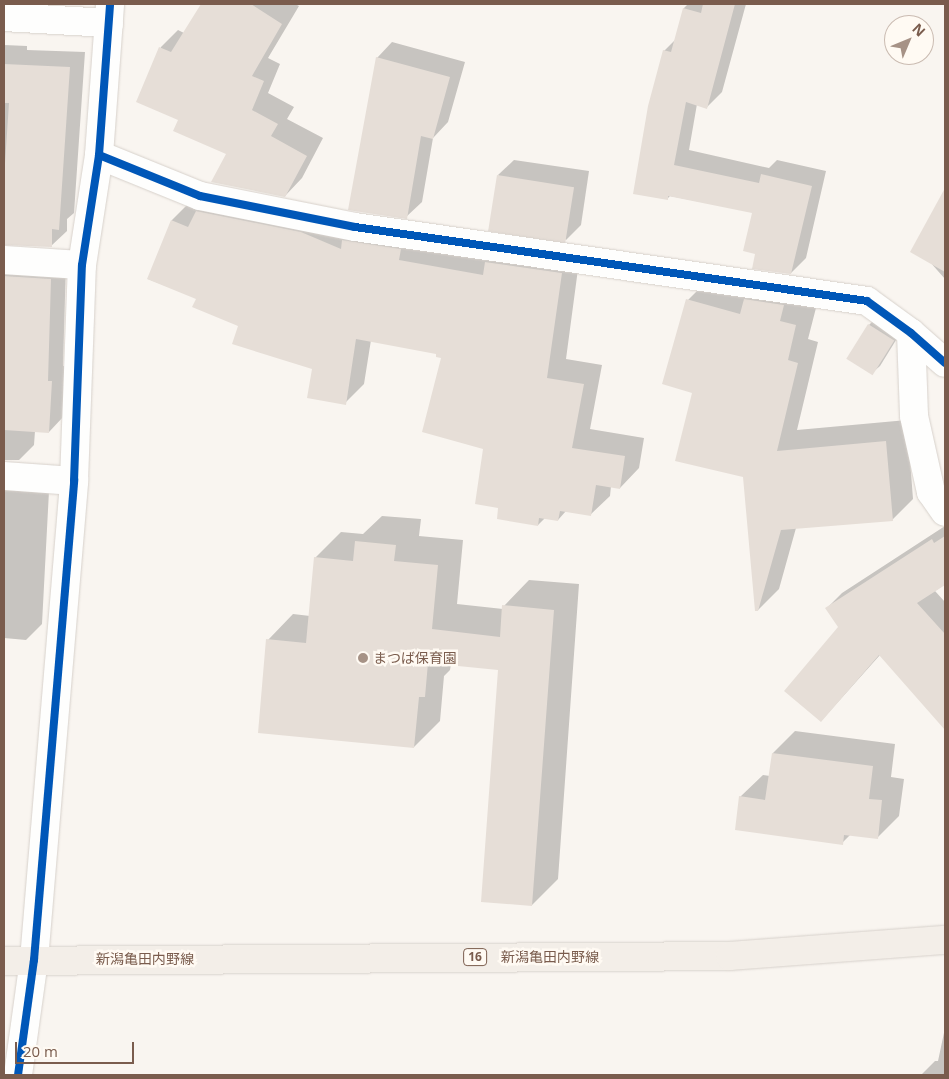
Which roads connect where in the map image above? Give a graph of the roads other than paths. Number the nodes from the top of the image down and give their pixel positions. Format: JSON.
{"nodes":[{"id":1,"x":109,"y":13,"type":"edge"},
{"id":2,"x":4,"y":17,"type":"edge"},
{"id":3,"x":100,"y":155,"type":"junction"},
{"id":4,"x":4,"y":260,"type":"edge"},
{"id":5,"x":82,"y":265,"type":"junction"},
{"id":6,"x":911,"y":333,"type":"junction"},
{"id":7,"x":945,"y":362,"type":"edge"},
{"id":8,"x":4,"y":476,"type":"edge"},
{"id":9,"x":74,"y":481,"type":"junction"},
{"id":10,"x":945,"y":512,"type":"edge"},
{"id":11,"x":945,"y":940,"type":"edge"},
{"id":12,"x":34,"y":960,"type":"junction"},
{"id":13,"x":4,"y":961,"type":"edge"},
{"id":14,"x":18,"y":1075,"type":"edge"}],
"edges":[{"from":1,"to":2,"type":"street"},
{"from":1,"to":3,"type":"street"},
{"from":3,"to":5,"type":"street"},
{"from":3,"to":6,"type":"street"},
{"from":4,"to":5,"type":"street"},
{"from":5,"to":9,"type":"street"},
{"from":6,"to":7,"type":"street"},
{"from":6,"to":10,"type":"street"},
{"from":8,"to":9,"type":"street"},
{"from":9,"to":12,"type":"street"},
{"from":11,"to":12,"type":"main road","name":"新潟亀田内野線","number":"16"},
{"from":12,"to":13,"type":"main road","name":"新潟亀田内野線","number":"16"},
{"from":12,"to":14,"type":"street"}]}
